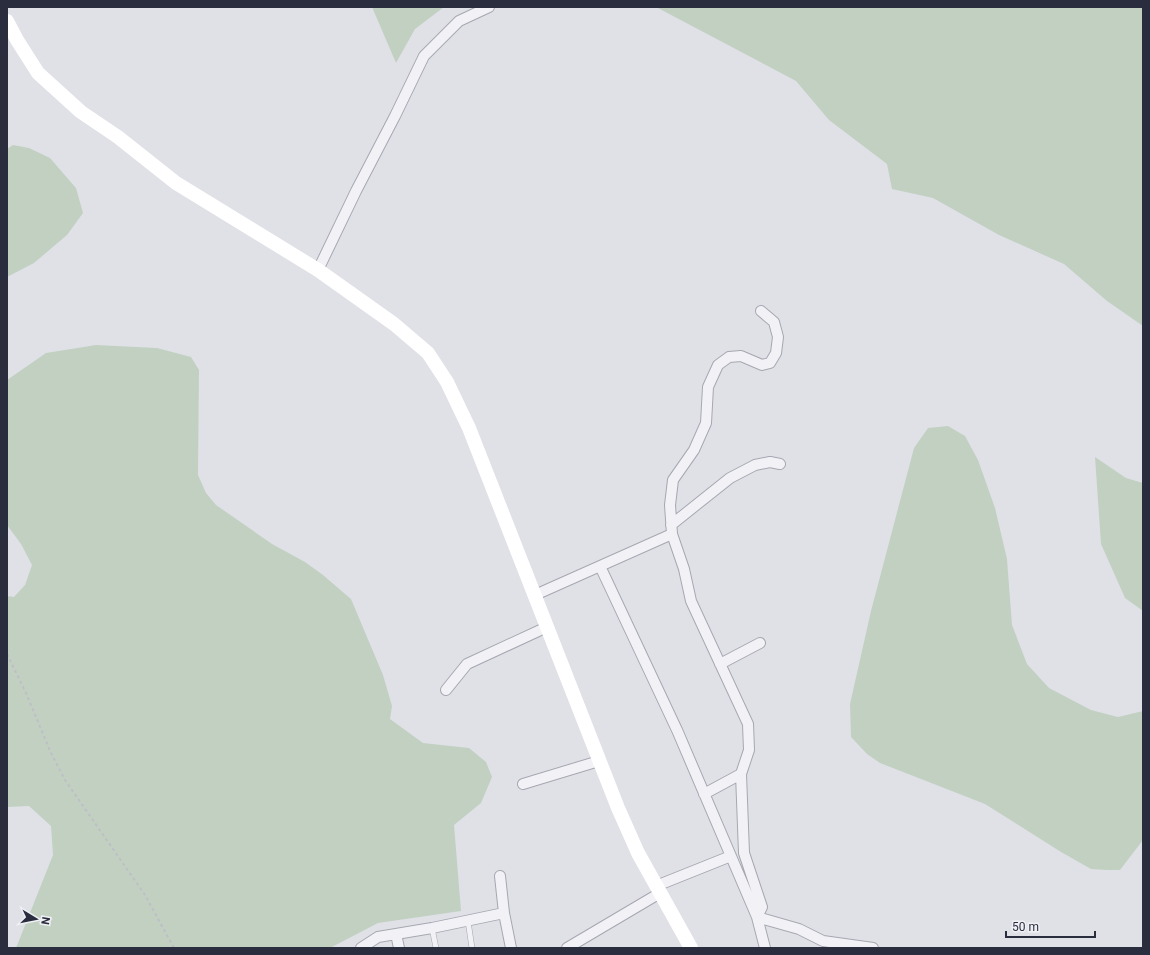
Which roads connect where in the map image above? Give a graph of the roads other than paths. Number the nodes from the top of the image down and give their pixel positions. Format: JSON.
{"nodes":[{"id":1,"x":489,"y":7,"type":"edge"},
{"id":2,"x":7,"y":21,"type":"edge"},
{"id":3,"x":318,"y":270,"type":"junction"},
{"id":4,"x":761,"y":310,"type":"dead end"},
{"id":5,"x":780,"y":464,"type":"dead end"},
{"id":6,"x":672,"y":529,"type":"junction"},
{"id":7,"x":600,"y":566,"type":"junction"},
{"id":8,"x":535,"y":594,"type":"junction"},
{"id":9,"x":547,"y":627,"type":"junction"},
{"id":10,"x":760,"y":643,"type":"dead end"},
{"id":11,"x":720,"y":664,"type":"junction"},
{"id":12,"x":446,"y":690,"type":"dead end"},
{"id":13,"x":599,"y":761,"type":"junction"},
{"id":14,"x":741,"y":774,"type":"junction"},
{"id":15,"x":523,"y":784,"type":"dead end"},
{"id":16,"x":704,"y":794,"type":"junction"},
{"id":17,"x":731,"y":856,"type":"junction"},
{"id":18,"x":500,"y":876,"type":"dead end"},
{"id":19,"x":658,"y":889,"type":"junction"},
{"id":20,"x":504,"y":913,"type":"junction"},
{"id":21,"x":757,"y":917,"type":"junction"},
{"id":22,"x":468,"y":921,"type":"junction"},
{"id":23,"x":432,"y":928,"type":"junction"},
{"id":24,"x":396,"y":934,"type":"junction"},
{"id":25,"x":361,"y":948,"type":"edge"},
{"id":26,"x":399,"y":948,"type":"edge"},
{"id":27,"x":436,"y":948,"type":"edge"},
{"id":28,"x":472,"y":948,"type":"edge"},
{"id":29,"x":511,"y":948,"type":"edge"},
{"id":30,"x":567,"y":948,"type":"edge"},
{"id":31,"x":692,"y":948,"type":"edge"},
{"id":32,"x":765,"y":948,"type":"edge"},
{"id":33,"x":873,"y":948,"type":"edge"}],
"edges":[{"from":1,"to":3,"type":"street"},
{"from":2,"to":3,"type":"street"},
{"from":3,"to":8,"type":"street"},
{"from":4,"to":6,"type":"street"},
{"from":5,"to":6,"type":"street"},
{"from":6,"to":7,"type":"street"},
{"from":6,"to":11,"type":"street"},
{"from":7,"to":8,"type":"street"},
{"from":7,"to":16,"type":"street"},
{"from":8,"to":9,"type":"street"},
{"from":9,"to":12,"type":"street"},
{"from":9,"to":13,"type":"street"},
{"from":10,"to":11,"type":"street"},
{"from":11,"to":14,"type":"street"},
{"from":13,"to":15,"type":"street"},
{"from":13,"to":19,"type":"street"},
{"from":14,"to":16,"type":"street"},
{"from":14,"to":21,"type":"street"},
{"from":16,"to":17,"type":"street"},
{"from":17,"to":19,"type":"street"},
{"from":17,"to":21,"type":"street"},
{"from":18,"to":20,"type":"street"},
{"from":19,"to":30,"type":"street"},
{"from":19,"to":31,"type":"street"},
{"from":20,"to":22,"type":"street"},
{"from":20,"to":29,"type":"street"},
{"from":21,"to":32,"type":"street"},
{"from":21,"to":33,"type":"street"},
{"from":22,"to":23,"type":"street"},
{"from":22,"to":28,"type":"lane"},
{"from":23,"to":24,"type":"street"},
{"from":23,"to":27,"type":"lane"},
{"from":24,"to":25,"type":"street"},
{"from":24,"to":26,"type":"street"}]}
